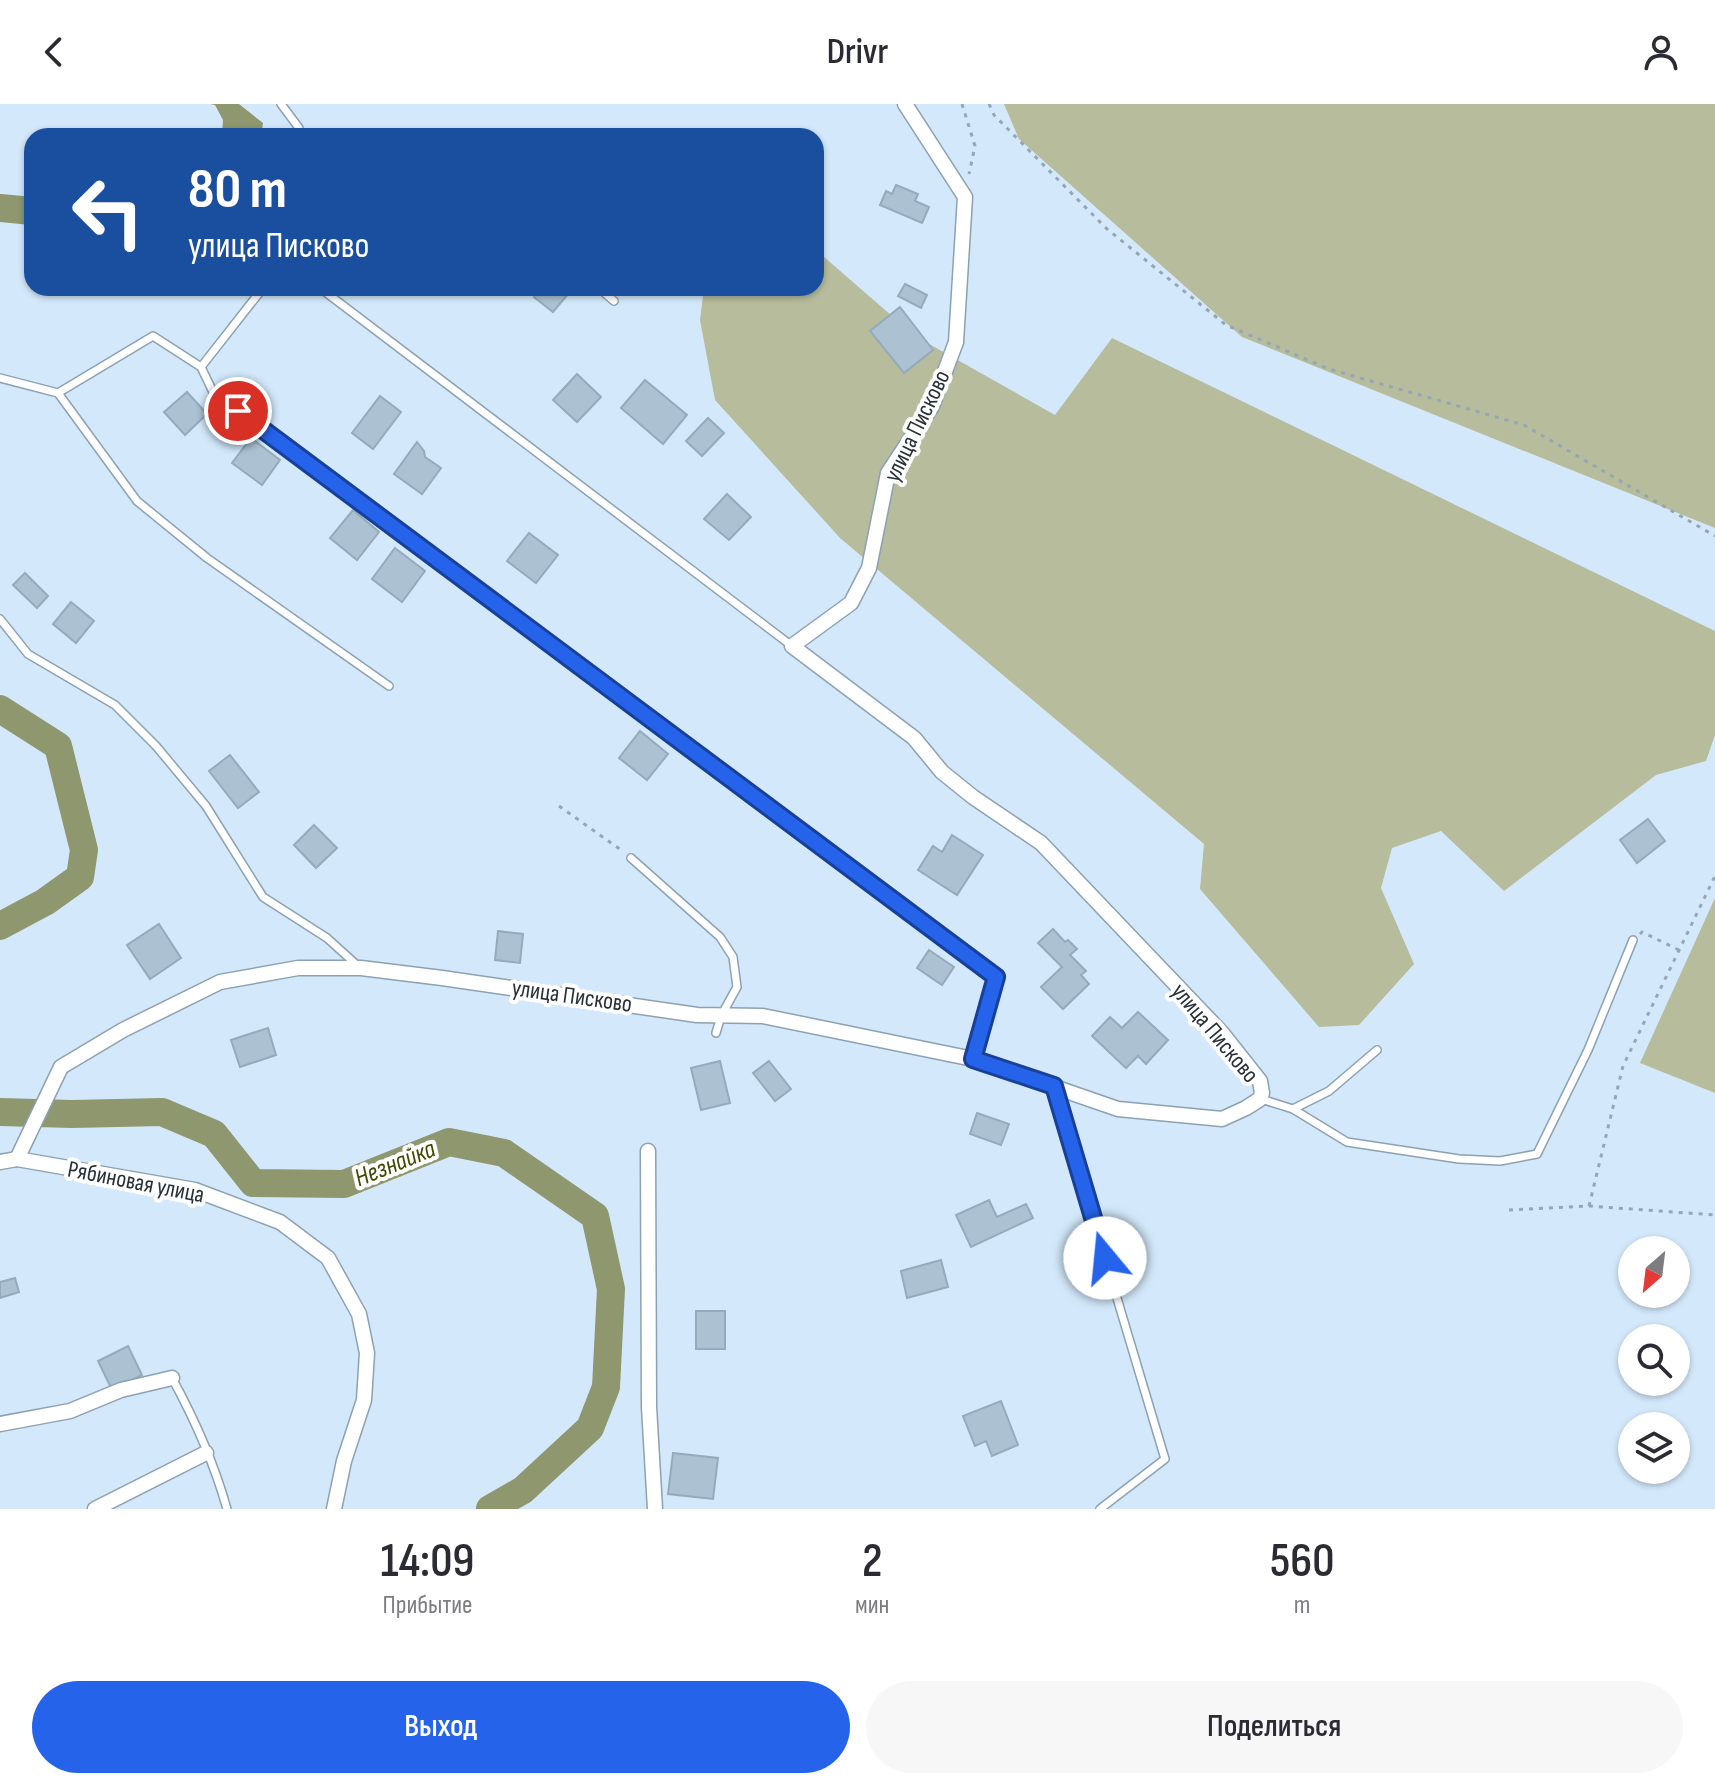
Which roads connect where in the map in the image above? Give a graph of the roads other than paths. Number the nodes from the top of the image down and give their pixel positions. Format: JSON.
{"nodes":[{"id":1,"x":281,"y":104,"type":"edge"},
{"id":2,"x":905,"y":104,"type":"edge"},
{"id":3,"x":299,"y":128,"type":"edge"},
{"id":4,"x":257,"y":296,"type":"edge"},
{"id":5,"x":331,"y":296,"type":"edge"},
{"id":6,"x":608,"y":296,"type":"edge"},
{"id":7,"x":614,"y":301,"type":"dead end"},
{"id":8,"x":201,"y":367,"type":"junction"},
{"id":9,"x":0,"y":378,"type":"edge"},
{"id":10,"x":58,"y":393,"type":"junction"},
{"id":11,"x":0,"y":619,"type":"edge"},
{"id":12,"x":792,"y":646,"type":"junction"},
{"id":13,"x":389,"y":686,"type":"dead end"},
{"id":14,"x":631,"y":858,"type":"road end"},
{"id":15,"x":1633,"y":940,"type":"road end"},
{"id":16,"x":361,"y":968,"type":"junction"},
{"id":17,"x":721,"y":1016,"type":"junction"},
{"id":18,"x":716,"y":1033,"type":"dead end"},
{"id":19,"x":1377,"y":1050,"type":"dead end"},
{"id":20,"x":973,"y":1059,"type":"junction"},
{"id":21,"x":1054,"y":1086,"type":"junction"},
{"id":22,"x":1260,"y":1099,"type":"junction"},
{"id":23,"x":1293,"y":1109,"type":"junction"},
{"id":24,"x":648,"y":1151,"type":"dead end"},
{"id":25,"x":17,"y":1159,"type":"junction"},
{"id":26,"x":0,"y":1162,"type":"edge"},
{"id":27,"x":172,"y":1378,"type":"joint"},
{"id":28,"x":0,"y":1424,"type":"edge"},
{"id":29,"x":206,"y":1453,"type":"junction"},
{"id":30,"x":95,"y":1509,"type":"edge"},
{"id":31,"x":227,"y":1509,"type":"edge"},
{"id":32,"x":334,"y":1509,"type":"edge"},
{"id":33,"x":655,"y":1509,"type":"edge"},
{"id":34,"x":1100,"y":1509,"type":"edge"}],
"edges":[{"from":1,"to":3,"type":"lane"},
{"from":2,"to":12,"type":"street","name":"улица Писково"},
{"from":4,"to":8,"type":"lane"},
{"from":5,"to":12,"type":"lane"},
{"from":6,"to":7,"type":"lane"},
{"from":8,"to":10,"type":"lane"},
{"from":8,"to":20,"type":"lane"},
{"from":9,"to":10,"type":"lane"},
{"from":10,"to":13,"type":"lane"},
{"from":11,"to":16,"type":"lane"},
{"from":12,"to":22,"type":"street","name":"улица Писково"},
{"from":14,"to":17,"type":"lane"},
{"from":15,"to":23,"type":"lane"},
{"from":16,"to":17,"type":"street","name":"улица Писково"},
{"from":16,"to":25,"type":"street","name":"улица Писково"},
{"from":17,"to":18,"type":"lane"},
{"from":17,"to":20,"type":"street","name":"улица Писково"},
{"from":19,"to":23,"type":"lane"},
{"from":20,"to":21,"type":"street","name":"улица Писково"},
{"from":21,"to":22,"type":"street","name":"улица Писково"},
{"from":21,"to":34,"type":"lane"},
{"from":22,"to":23,"type":"lane"},
{"from":24,"to":33,"type":"street"},
{"from":25,"to":26,"type":"street","name":"Рябиновая улица"},
{"from":25,"to":32,"type":"street","name":"Рябиновая улица"},
{"from":27,"to":28,"type":"street"},
{"from":27,"to":29,"type":"lane"},
{"from":29,"to":30,"type":"street"},
{"from":29,"to":31,"type":"lane"}]}
